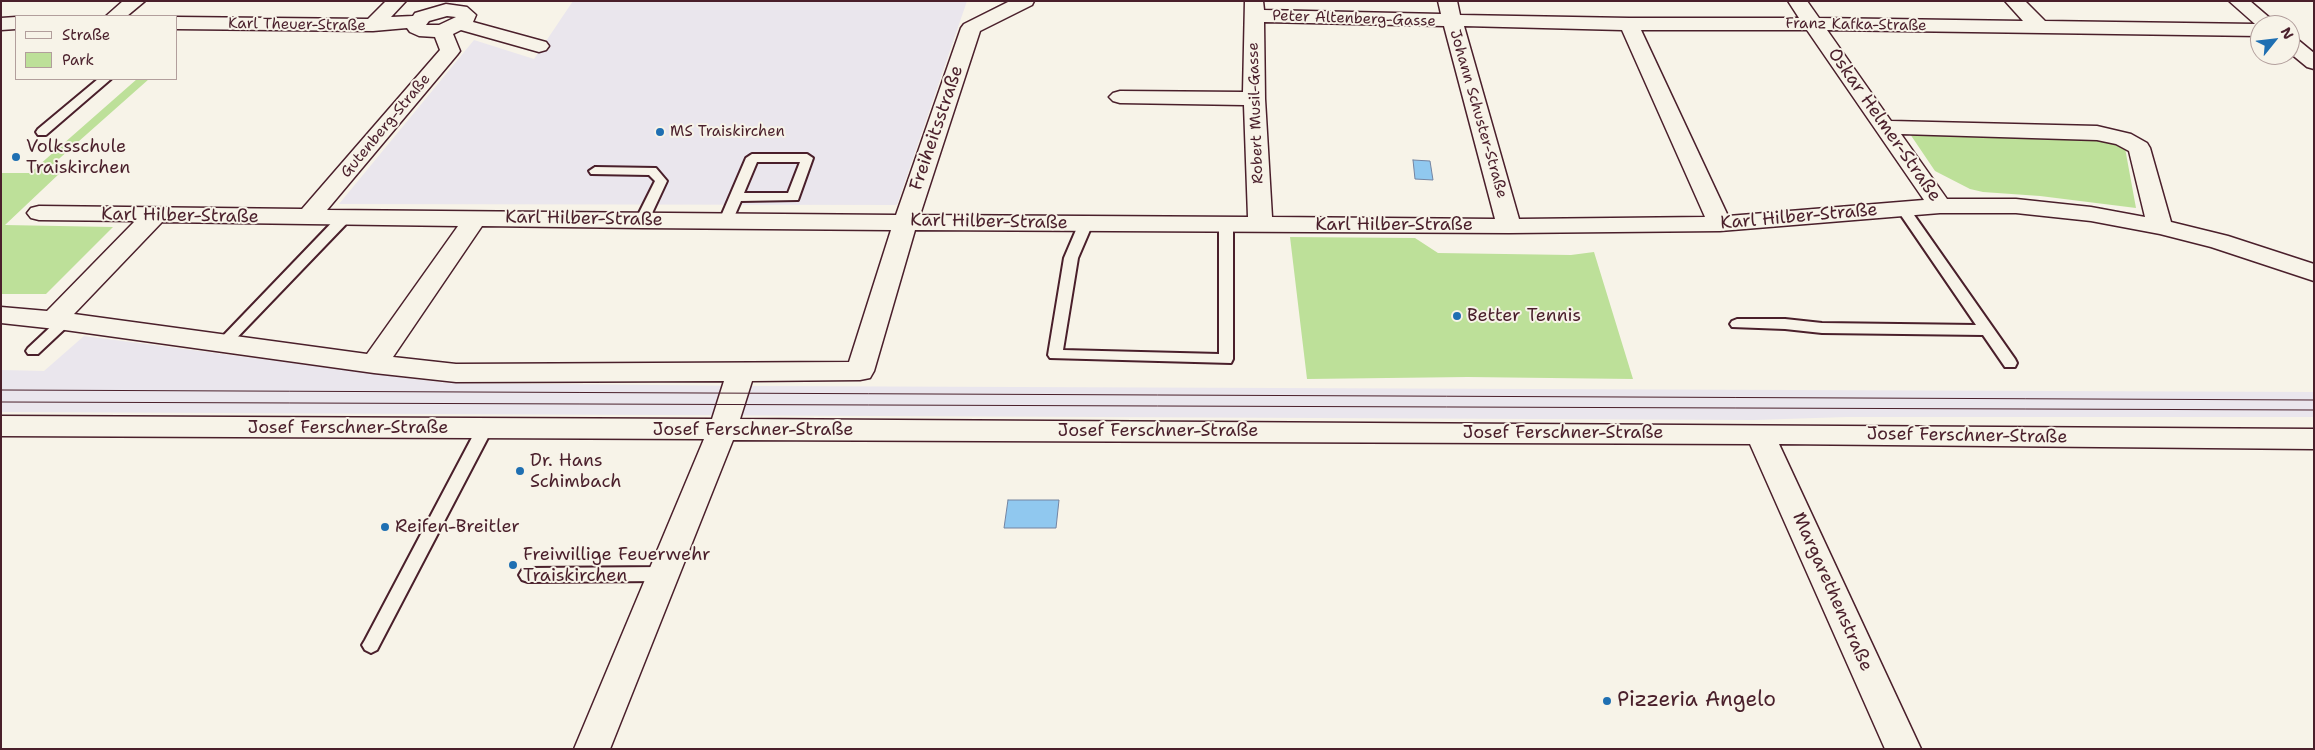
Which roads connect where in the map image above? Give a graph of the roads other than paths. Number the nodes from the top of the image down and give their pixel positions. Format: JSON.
{"nodes":[{"id":1,"x":136,"y":1,"type":"edge"},
{"id":2,"x":397,"y":1,"type":"edge"},
{"id":3,"x":479,"y":1,"type":"edge"},
{"id":4,"x":1025,"y":1,"type":"edge"},
{"id":5,"x":1797,"y":1,"type":"edge"},
{"id":6,"x":2014,"y":1,"type":"edge"},
{"id":7,"x":2238,"y":1,"type":"edge"},
{"id":8,"x":1254,"y":9,"type":"edge"},
{"id":9,"x":1450,"y":11,"type":"edge"},
{"id":10,"x":116,"y":15,"type":"edge"},
{"id":11,"x":2256,"y":15,"type":"edge"},
{"id":12,"x":417,"y":21,"type":"junction"},
{"id":13,"x":454,"y":22,"type":"junction"},
{"id":14,"x":1,"y":24,"type":"edge"},
{"id":15,"x":15,"y":24,"type":"edge"},
{"id":16,"x":178,"y":24,"type":"edge"},
{"id":17,"x":1629,"y":24,"type":"junction"},
{"id":18,"x":1813,"y":24,"type":"junction"},
{"id":19,"x":374,"y":25,"type":"junction"},
{"id":20,"x":2040,"y":27,"type":"junction"},
{"id":21,"x":2250,"y":30,"type":"edge"},
{"id":22,"x":539,"y":46,"type":"dead end"},
{"id":23,"x":2300,"y":51,"type":"edge"},
{"id":24,"x":2314,"y":63,"type":"edge"},
{"id":25,"x":104,"y":80,"type":"edge"},
{"id":26,"x":1120,"y":97,"type":"dead end"},
{"id":27,"x":1254,"y":99,"type":"junction"},
{"id":28,"x":1883,"y":127,"type":"junction"},
{"id":29,"x":42,"y":132,"type":"dead end"},
{"id":30,"x":595,"y":170,"type":"dead end"},
{"id":31,"x":736,"y":197,"type":"junction"},
{"id":32,"x":1940,"y":206,"type":"junction"},
{"id":33,"x":1902,"y":208,"type":"junction"},
{"id":34,"x":38,"y":214,"type":"dead end"},
{"id":35,"x":154,"y":216,"type":"junction"},
{"id":36,"x":308,"y":217,"type":"junction"},
{"id":37,"x":345,"y":217,"type":"junction"},
{"id":38,"x":476,"y":218,"type":"junction"},
{"id":39,"x":642,"y":221,"type":"junction"},
{"id":40,"x":726,"y":221,"type":"junction"},
{"id":41,"x":906,"y":221,"type":"junction"},
{"id":42,"x":1086,"y":223,"type":"junction"},
{"id":43,"x":1720,"y":224,"type":"junction"},
{"id":44,"x":1226,"y":225,"type":"junction"},
{"id":45,"x":1260,"y":225,"type":"junction"},
{"id":46,"x":1509,"y":226,"type":"junction"},
{"id":47,"x":2160,"y":227,"type":"junction"},
{"id":48,"x":2314,"y":273,"type":"edge"},
{"id":49,"x":1,"y":315,"type":"edge"},
{"id":50,"x":59,"y":320,"type":"junction"},
{"id":51,"x":1737,"y":324,"type":"dead end"},
{"id":52,"x":1987,"y":330,"type":"junction"},
{"id":53,"x":224,"y":343,"type":"junction"},
{"id":54,"x":33,"y":351,"type":"dead end"},
{"id":55,"x":374,"y":364,"type":"junction"},
{"id":56,"x":2010,"y":364,"type":"dead end"},
{"id":57,"x":741,"y":372,"type":"junction"},
{"id":58,"x":1,"y":426,"type":"edge"},
{"id":59,"x":485,"y":428,"type":"junction"},
{"id":60,"x":722,"y":429,"type":"junction"},
{"id":61,"x":1760,"y":434,"type":"junction"},
{"id":62,"x":2314,"y":439,"type":"edge"},
{"id":63,"x":663,"y":574,"type":"junction"},
{"id":64,"x":528,"y":575,"type":"dead end"},
{"id":65,"x":371,"y":645,"type":"dead end"},
{"id":66,"x":592,"y":749,"type":"edge"},
{"id":67,"x":1903,"y":749,"type":"edge"}],
"edges":[{"from":1,"to":10,"type":"street"},
{"from":2,"to":19,"type":"street"},
{"from":3,"to":13,"type":"street"},
{"from":4,"to":41,"type":"street","name":"Freiheitsstraße"},
{"from":5,"to":18,"type":"street","name":"Oskar Helmer-Straße"},
{"from":6,"to":20,"type":"street"},
{"from":7,"to":11,"type":"street"},
{"from":8,"to":9,"type":"street","name":"Peter Altenberg-Gasse"},
{"from":8,"to":27,"type":"street","name":"Robert Musil-Gasse"},
{"from":9,"to":17,"type":"street","name":"Franz Kafka-Straße"},
{"from":9,"to":46,"type":"street","name":"Johann Schuster-Straße"},
{"from":12,"to":13,"type":"street","name":"Karl Theuer-Straße"},
{"from":12,"to":13,"type":"street"},
{"from":12,"to":19,"type":"street","name":"Karl Theuer-Straße"},
{"from":13,"to":22,"type":"street"},
{"from":13,"to":36,"type":"street","name":"Gutenberg-Straße"},
{"from":14,"to":15,"type":"street"},
{"from":16,"to":19,"type":"street","name":"Karl Theuer-Straße"},
{"from":17,"to":18,"type":"street","name":"Franz Kafka-Straße"},
{"from":17,"to":43,"type":"street"},
{"from":18,"to":20,"type":"street","name":"Franz Kafka-Straße"},
{"from":18,"to":28,"type":"street","name":"Oskar Helmer-Straße"},
{"from":20,"to":21,"type":"street","name":"Franz Kafka-Straße"},
{"from":23,"to":24,"type":"street"},
{"from":25,"to":29,"type":"lane"},
{"from":26,"to":27,"type":"street"},
{"from":27,"to":45,"type":"street","name":"Robert Musil-Gasse"},
{"from":28,"to":32,"type":"street","name":"Oskar Helmer-Straße"},
{"from":28,"to":47,"type":"street"},
{"from":30,"to":39,"type":"lane"},
{"from":31,"to":31,"type":"lane"},
{"from":31,"to":40,"type":"lane"},
{"from":32,"to":33,"type":"street","name":"Karl Hilber-Straße"},
{"from":32,"to":47,"type":"street","name":"Oskar Helmer-Straße"},
{"from":33,"to":43,"type":"street","name":"Karl Hilber-Straße"},
{"from":33,"to":52,"type":"lane"},
{"from":34,"to":35,"type":"street","name":"Karl Hilber-Straße"},
{"from":35,"to":36,"type":"street","name":"Karl Hilber-Straße"},
{"from":35,"to":50,"type":"street"},
{"from":36,"to":37,"type":"street","name":"Karl Hilber-Straße"},
{"from":37,"to":38,"type":"street","name":"Karl Hilber-Straße"},
{"from":37,"to":53,"type":"lane"},
{"from":38,"to":39,"type":"street","name":"Karl Hilber-Straße"},
{"from":38,"to":55,"type":"street"},
{"from":39,"to":40,"type":"street","name":"Karl Hilber-Straße"},
{"from":40,"to":41,"type":"street","name":"Karl Hilber-Straße"},
{"from":41,"to":42,"type":"street","name":"Karl Hilber-Straße"},
{"from":41,"to":57,"type":"street","name":"Freiheitsstraße"},
{"from":42,"to":44,"type":"street","name":"Karl Hilber-Straße"},
{"from":42,"to":44,"type":"lane"},
{"from":43,"to":46,"type":"street","name":"Karl Hilber-Straße"},
{"from":44,"to":45,"type":"street","name":"Karl Hilber-Straße"},
{"from":45,"to":46,"type":"street","name":"Karl Hilber-Straße"},
{"from":47,"to":48,"type":"street","name":"Oskar Helmer-Straße"},
{"from":49,"to":50,"type":"street"},
{"from":50,"to":53,"type":"street"},
{"from":50,"to":54,"type":"lane"},
{"from":51,"to":52,"type":"lane"},
{"from":52,"to":56,"type":"lane"},
{"from":53,"to":55,"type":"street"},
{"from":55,"to":57,"type":"street"},
{"from":57,"to":60,"type":"street"},
{"from":58,"to":59,"type":"street","name":"Josef Ferschner-Straße"},
{"from":59,"to":60,"type":"street","name":"Josef Ferschner-Straße"},
{"from":59,"to":65,"type":"lane"},
{"from":60,"to":61,"type":"street","name":"Josef Ferschner-Straße"},
{"from":60,"to":63,"type":"street"},
{"from":61,"to":62,"type":"street","name":"Josef Ferschner-Straße"},
{"from":61,"to":67,"type":"street","name":"Margarethenstraße"},
{"from":63,"to":64,"type":"lane"},
{"from":63,"to":66,"type":"street"}]}
